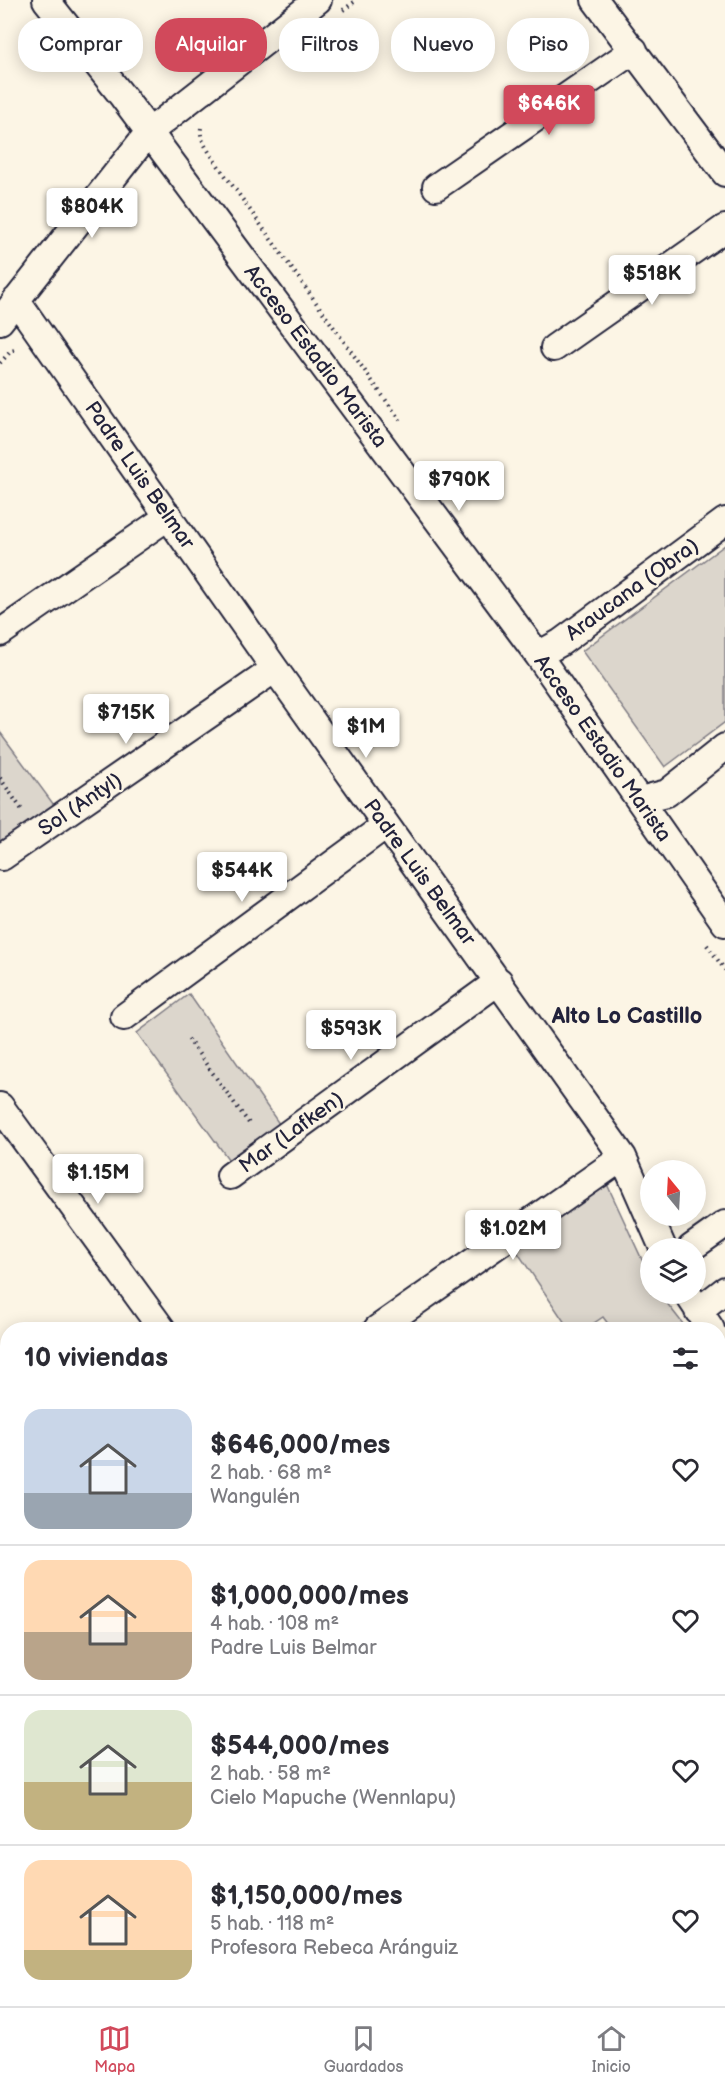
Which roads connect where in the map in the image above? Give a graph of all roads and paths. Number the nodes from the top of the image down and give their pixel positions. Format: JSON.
{"nodes":[{"id":1,"x":46,"y":0,"type":"edge"},
{"id":2,"x":357,"y":0,"type":"edge"},
{"id":3,"x":595,"y":0,"type":"edge"},
{"id":4,"x":328,"y":7,"type":"edge"},
{"id":5,"x":634,"y":50,"type":"junction"},
{"id":6,"x":202,"y":122,"type":"dead end"},
{"id":7,"x":149,"y":132,"type":"junction"},
{"id":8,"x":725,"y":173,"type":"edge"},
{"id":9,"x":436,"y":187,"type":"dead end"},
{"id":10,"x":725,"y":228,"type":"edge"},
{"id":11,"x":16,"y":300,"type":"junction"},
{"id":12,"x":0,"y":321,"type":"edge"},
{"id":13,"x":554,"y":348,"type":"dead end"},
{"id":14,"x":402,"y":421,"type":"dead end"},
{"id":15,"x":169,"y":516,"type":"junction"},
{"id":16,"x":725,"y":521,"type":"edge"},
{"id":17,"x":0,"y":633,"type":"edge"},
{"id":18,"x":538,"y":655,"type":"junction"},
{"id":19,"x":276,"y":669,"type":"junction"},
{"id":20,"x":725,"y":747,"type":"edge"},
{"id":21,"x":0,"y":778,"type":"edge"},
{"id":22,"x":640,"y":800,"type":"junction"},
{"id":23,"x":386,"y":825,"type":"junction"},
{"id":24,"x":37,"y":833,"type":"junction"},
{"id":25,"x":2,"y":857,"type":"dead end"},
{"id":26,"x":725,"y":923,"type":"edge"},
{"id":27,"x":705,"y":941,"type":"dead end"},
{"id":28,"x":725,"y":970,"type":"edge"},
{"id":29,"x":499,"y":981,"type":"junction"},
{"id":30,"x":124,"y":1017,"type":"dead end"},
{"id":31,"x":189,"y":1039,"type":"dead end"},
{"id":32,"x":0,"y":1106,"type":"edge"},
{"id":33,"x":268,"y":1149,"type":"junction"},
{"id":34,"x":623,"y":1157,"type":"junction"},
{"id":35,"x":230,"y":1176,"type":"dead end"},
{"id":36,"x":725,"y":1224,"type":"edge"},
{"id":37,"x":659,"y":1238,"type":"edge"},
{"id":38,"x":705,"y":1238,"type":"edge"},
{"id":39,"x":725,"y":1290,"type":"edge"},
{"id":40,"x":699,"y":1311,"type":"edge"},
{"id":41,"x":157,"y":1322,"type":"edge"},
{"id":42,"x":387,"y":1322,"type":"edge"}],
"edges":[{"from":1,"to":7,"type":"street","name":"Acceso Estadio Marista"},
{"from":2,"to":4,"type":"path"},
{"from":3,"to":5,"type":"street"},
{"from":4,"to":7,"type":"street"},
{"from":5,"to":8,"type":"street"},
{"from":5,"to":9,"type":"street"},
{"from":6,"to":14,"type":"path"},
{"from":7,"to":11,"type":"street"},
{"from":7,"to":18,"type":"street","name":"Acceso Estadio Marista"},
{"from":10,"to":13,"type":"street"},
{"from":11,"to":12,"type":"street"},
{"from":11,"to":15,"type":"street","name":"Padre Luis Belmar"},
{"from":15,"to":17,"type":"street"},
{"from":15,"to":19,"type":"street","name":"Padre Luis Belmar"},
{"from":16,"to":18,"type":"street","name":"Araucana (Obra)"},
{"from":18,"to":22,"type":"street","name":"Acceso Estadio Marista"},
{"from":19,"to":23,"type":"street","name":"Padre Luis Belmar"},
{"from":19,"to":24,"type":"street","name":"Sol (Antyl)"},
{"from":20,"to":22,"type":"street"},
{"from":21,"to":24,"type":"path"},
{"from":22,"to":26,"type":"street","name":"Acceso Estadio Marista"},
{"from":23,"to":29,"type":"street","name":"Padre Luis Belmar"},
{"from":23,"to":30,"type":"street"},
{"from":24,"to":25,"type":"street","name":"Sol (Antyl)"},
{"from":27,"to":28,"type":"path"},
{"from":29,"to":33,"type":"street","name":"Mar (Lafken)"},
{"from":29,"to":34,"type":"street","name":"Padre Luis Belmar"},
{"from":31,"to":33,"type":"path"},
{"from":32,"to":41,"type":"street"},
{"from":33,"to":35,"type":"street","name":"Mar (Lafken)"},
{"from":34,"to":37,"type":"street","name":"Padre Luis Belmar"},
{"from":34,"to":42,"type":"street"},
{"from":36,"to":38,"type":"street"},
{"from":39,"to":40,"type":"street"}]}
